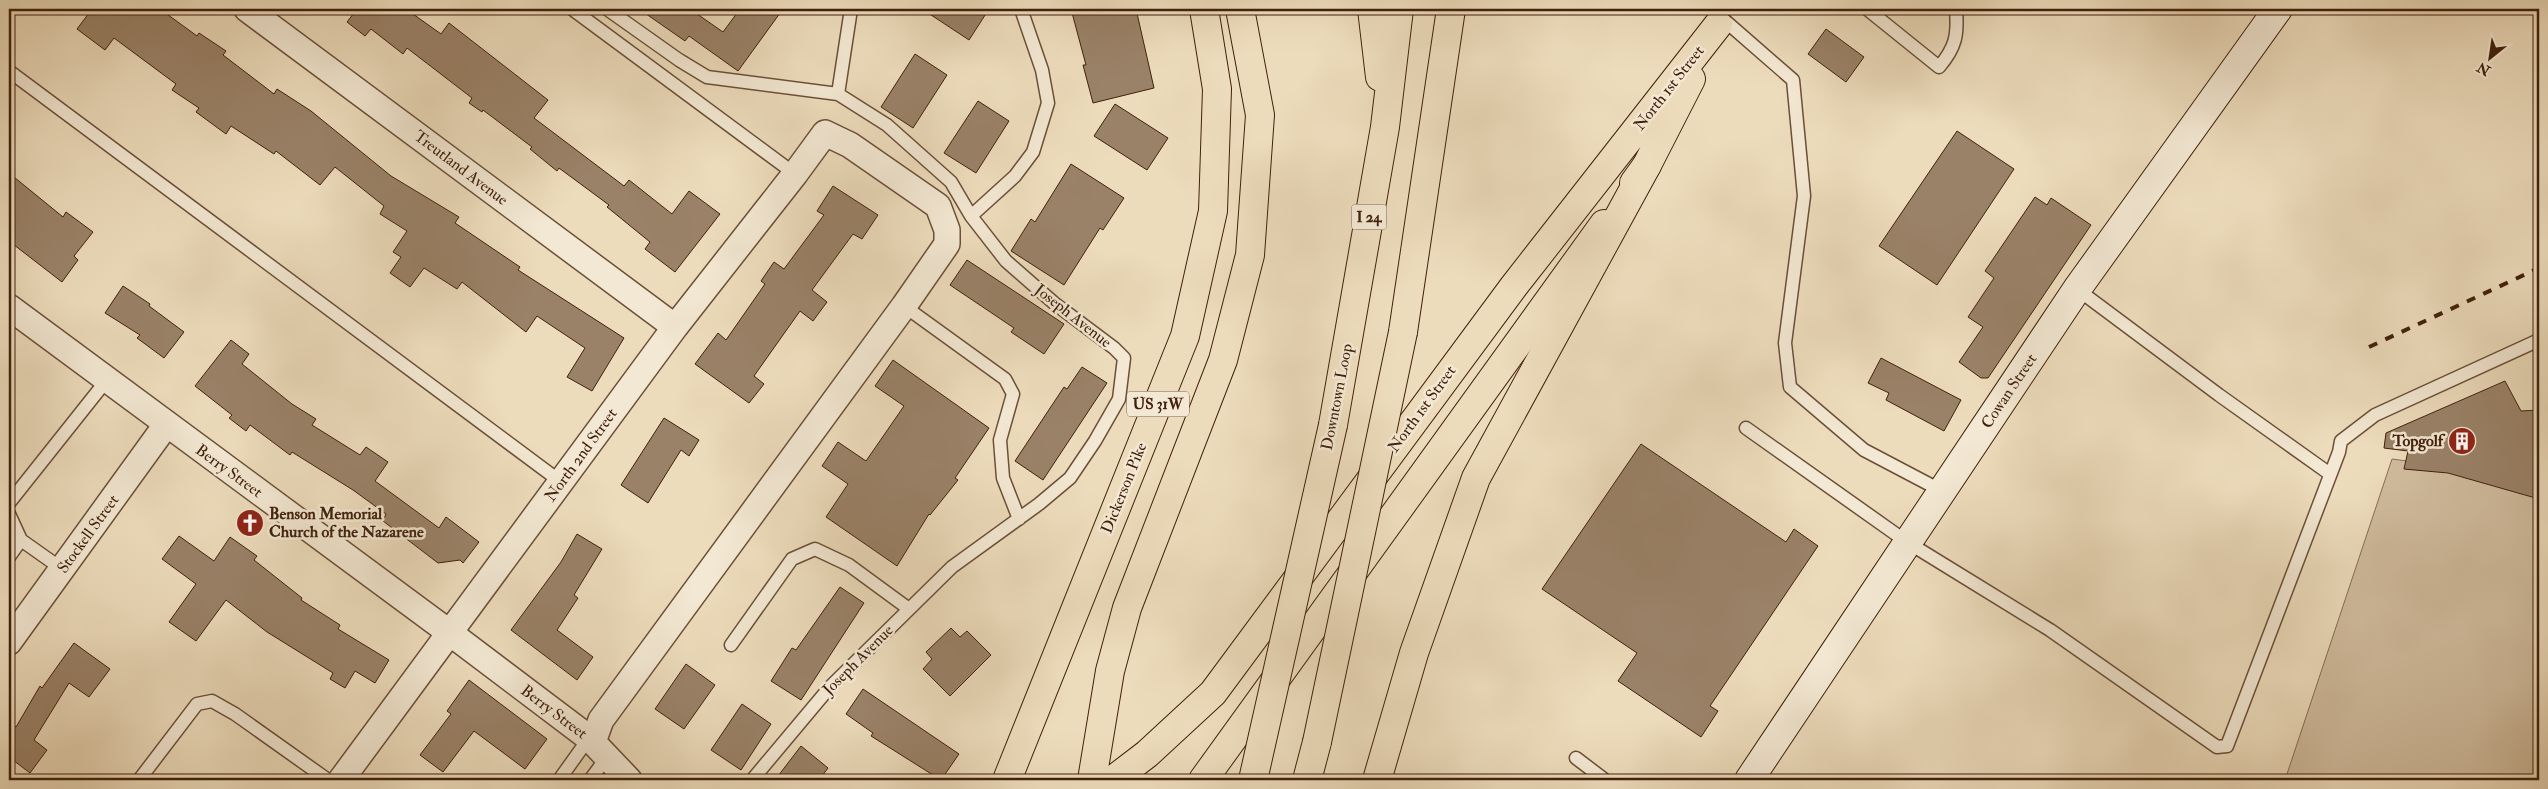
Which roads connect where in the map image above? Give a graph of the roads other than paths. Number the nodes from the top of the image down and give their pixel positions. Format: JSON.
{"nodes":[{"id":1,"x":247,"y":9,"type":"edge"},
{"id":2,"x":572,"y":9,"type":"edge"},
{"id":3,"x":607,"y":9,"type":"edge"},
{"id":4,"x":851,"y":9,"type":"edge"},
{"id":5,"x":1021,"y":9,"type":"edge"},
{"id":6,"x":1204,"y":9,"type":"edge"},
{"id":7,"x":1240,"y":9,"type":"edge"},
{"id":8,"x":1372,"y":9,"type":"edge"},
{"id":9,"x":1399,"y":9,"type":"edge"},
{"id":10,"x":1451,"y":9,"type":"edge"},
{"id":11,"x":1867,"y":9,"type":"edge"},
{"id":12,"x":1956,"y":9,"type":"edge"},
{"id":13,"x":2278,"y":9,"type":"edge"},
{"id":14,"x":1724,"y":18,"type":"edge"},
{"id":15,"x":9,"y":71,"type":"edge"},
{"id":16,"x":838,"y":94,"type":"junction"},
{"id":17,"x":1385,"y":127,"type":"junction"},
{"id":18,"x":1647,"y":165,"type":"junction"},
{"id":19,"x":795,"y":174,"type":"junction"},
{"id":20,"x":971,"y":216,"type":"junction"},
{"id":21,"x":2076,"y":289,"type":"junction"},
{"id":22,"x":904,"y":306,"type":"junction"},
{"id":23,"x":9,"y":308,"type":"edge"},
{"id":24,"x":675,"y":327,"type":"junction"},
{"id":25,"x":2536,"y":344,"type":"edge"},
{"id":26,"x":106,"y":381,"type":"junction"},
{"id":27,"x":166,"y":425,"type":"junction"},
{"id":28,"x":1746,"y":428,"type":"dead end"},
{"id":29,"x":2330,"y":474,"type":"junction"},
{"id":30,"x":561,"y":482,"type":"junction"},
{"id":31,"x":1942,"y":491,"type":"junction"},
{"id":32,"x":9,"y":503,"type":"edge"},
{"id":33,"x":9,"y":514,"type":"edge"},
{"id":34,"x":1019,"y":519,"type":"junction"},
{"id":35,"x":21,"y":540,"type":"junction"},
{"id":36,"x":1908,"y":542,"type":"junction"},
{"id":37,"x":9,"y":557,"type":"edge"},
{"id":38,"x":62,"y":569,"type":"junction"},
{"id":39,"x":909,"y":609,"type":"junction"},
{"id":40,"x":450,"y":633,"type":"junction"},
{"id":41,"x":9,"y":642,"type":"edge"},
{"id":42,"x":731,"y":645,"type":"dead end"},
{"id":43,"x":596,"y":746,"type":"junction"},
{"id":44,"x":1576,"y":758,"type":"dead end"},
{"id":45,"x":139,"y":780,"type":"edge"},
{"id":46,"x":328,"y":780,"type":"edge"},
{"id":47,"x":341,"y":780,"type":"edge"},
{"id":48,"x":559,"y":780,"type":"edge"},
{"id":49,"x":590,"y":780,"type":"edge"},
{"id":50,"x":629,"y":780,"type":"edge"},
{"id":51,"x":752,"y":780,"type":"edge"},
{"id":52,"x":1007,"y":780,"type":"edge"},
{"id":53,"x":1092,"y":780,"type":"edge"},
{"id":54,"x":1113,"y":780,"type":"edge"},
{"id":55,"x":1203,"y":780,"type":"edge"},
{"id":56,"x":1252,"y":780,"type":"edge"},
{"id":57,"x":1307,"y":780,"type":"edge"},
{"id":58,"x":1377,"y":780,"type":"edge"},
{"id":59,"x":1605,"y":780,"type":"edge"},
{"id":60,"x":1748,"y":780,"type":"edge"}],
"edges":[{"from":1,"to":24,"type":"street","name":"Treutland Avenue"},
{"from":2,"to":19,"type":"lane"},
{"from":3,"to":16,"type":"lane","name":"Joseph Avenue"},
{"from":4,"to":16,"type":"lane"},
{"from":5,"to":20,"type":"lane"},
{"from":6,"to":52,"type":"main road","name":"Dickerson Pike","number":"US 31W"},
{"from":7,"to":53,"type":"main road","number":"US 31W"},
{"from":8,"to":17,"type":"main road"},
{"from":9,"to":17,"type":"main road","name":"Downtown Loop","number":"I 24"},
{"from":10,"to":57,"type":"main road","bridge":true},
{"from":11,"to":12,"type":"lane"},
{"from":13,"to":21,"type":"street","name":"Cowan Street"},
{"from":14,"to":18,"type":"main road","name":"North 1st Street"},
{"from":14,"to":31,"type":"lane"},
{"from":14,"to":54,"type":"main road","name":"North 1st Street"},
{"from":15,"to":30,"type":"lane"},
{"from":16,"to":20,"type":"lane","name":"Joseph Avenue"},
{"from":17,"to":56,"type":"main road","name":"Downtown Loop","number":"I 24","bridge":true},
{"from":18,"to":55,"type":"main road","name":"North 1st Street"},
{"from":18,"to":58,"type":"main road"},
{"from":19,"to":22,"type":"street","name":"North 2nd Street"},
{"from":19,"to":24,"type":"street","name":"North 2nd Street"},
{"from":20,"to":34,"type":"lane","name":"Joseph Avenue"},
{"from":21,"to":29,"type":"lane"},
{"from":21,"to":31,"type":"street","name":"Cowan Street"},
{"from":22,"to":34,"type":"lane"},
{"from":22,"to":43,"type":"street"},
{"from":23,"to":26,"type":"street","name":"Berry Street"},
{"from":24,"to":30,"type":"street","name":"North 2nd Street"},
{"from":25,"to":29,"type":"lane"},
{"from":26,"to":27,"type":"street","name":"Berry Street"},
{"from":26,"to":32,"type":"lane"},
{"from":27,"to":38,"type":"street","name":"Stockell Street"},
{"from":27,"to":40,"type":"street","name":"Berry Street"},
{"from":28,"to":36,"type":"lane"},
{"from":29,"to":36,"type":"lane"},
{"from":30,"to":40,"type":"street","name":"North 2nd Street"},
{"from":31,"to":36,"type":"street","name":"Cowan Street"},
{"from":33,"to":35,"type":"lane"},
{"from":34,"to":39,"type":"lane","name":"Joseph Avenue"},
{"from":35,"to":37,"type":"lane"},
{"from":35,"to":38,"type":"lane"},
{"from":36,"to":60,"type":"street","name":"Cowan Street"},
{"from":38,"to":41,"type":"street","name":"Stockell Street"},
{"from":39,"to":42,"type":"lane"},
{"from":39,"to":51,"type":"lane","name":"Joseph Avenue"},
{"from":40,"to":43,"type":"street","name":"Berry Street"},
{"from":40,"to":47,"type":"street","name":"North 2nd Street"},
{"from":43,"to":48,"type":"lane"},
{"from":43,"to":49,"type":"lane"},
{"from":43,"to":50,"type":"street"},
{"from":44,"to":59,"type":"lane"},
{"from":45,"to":46,"type":"lane"}]}
